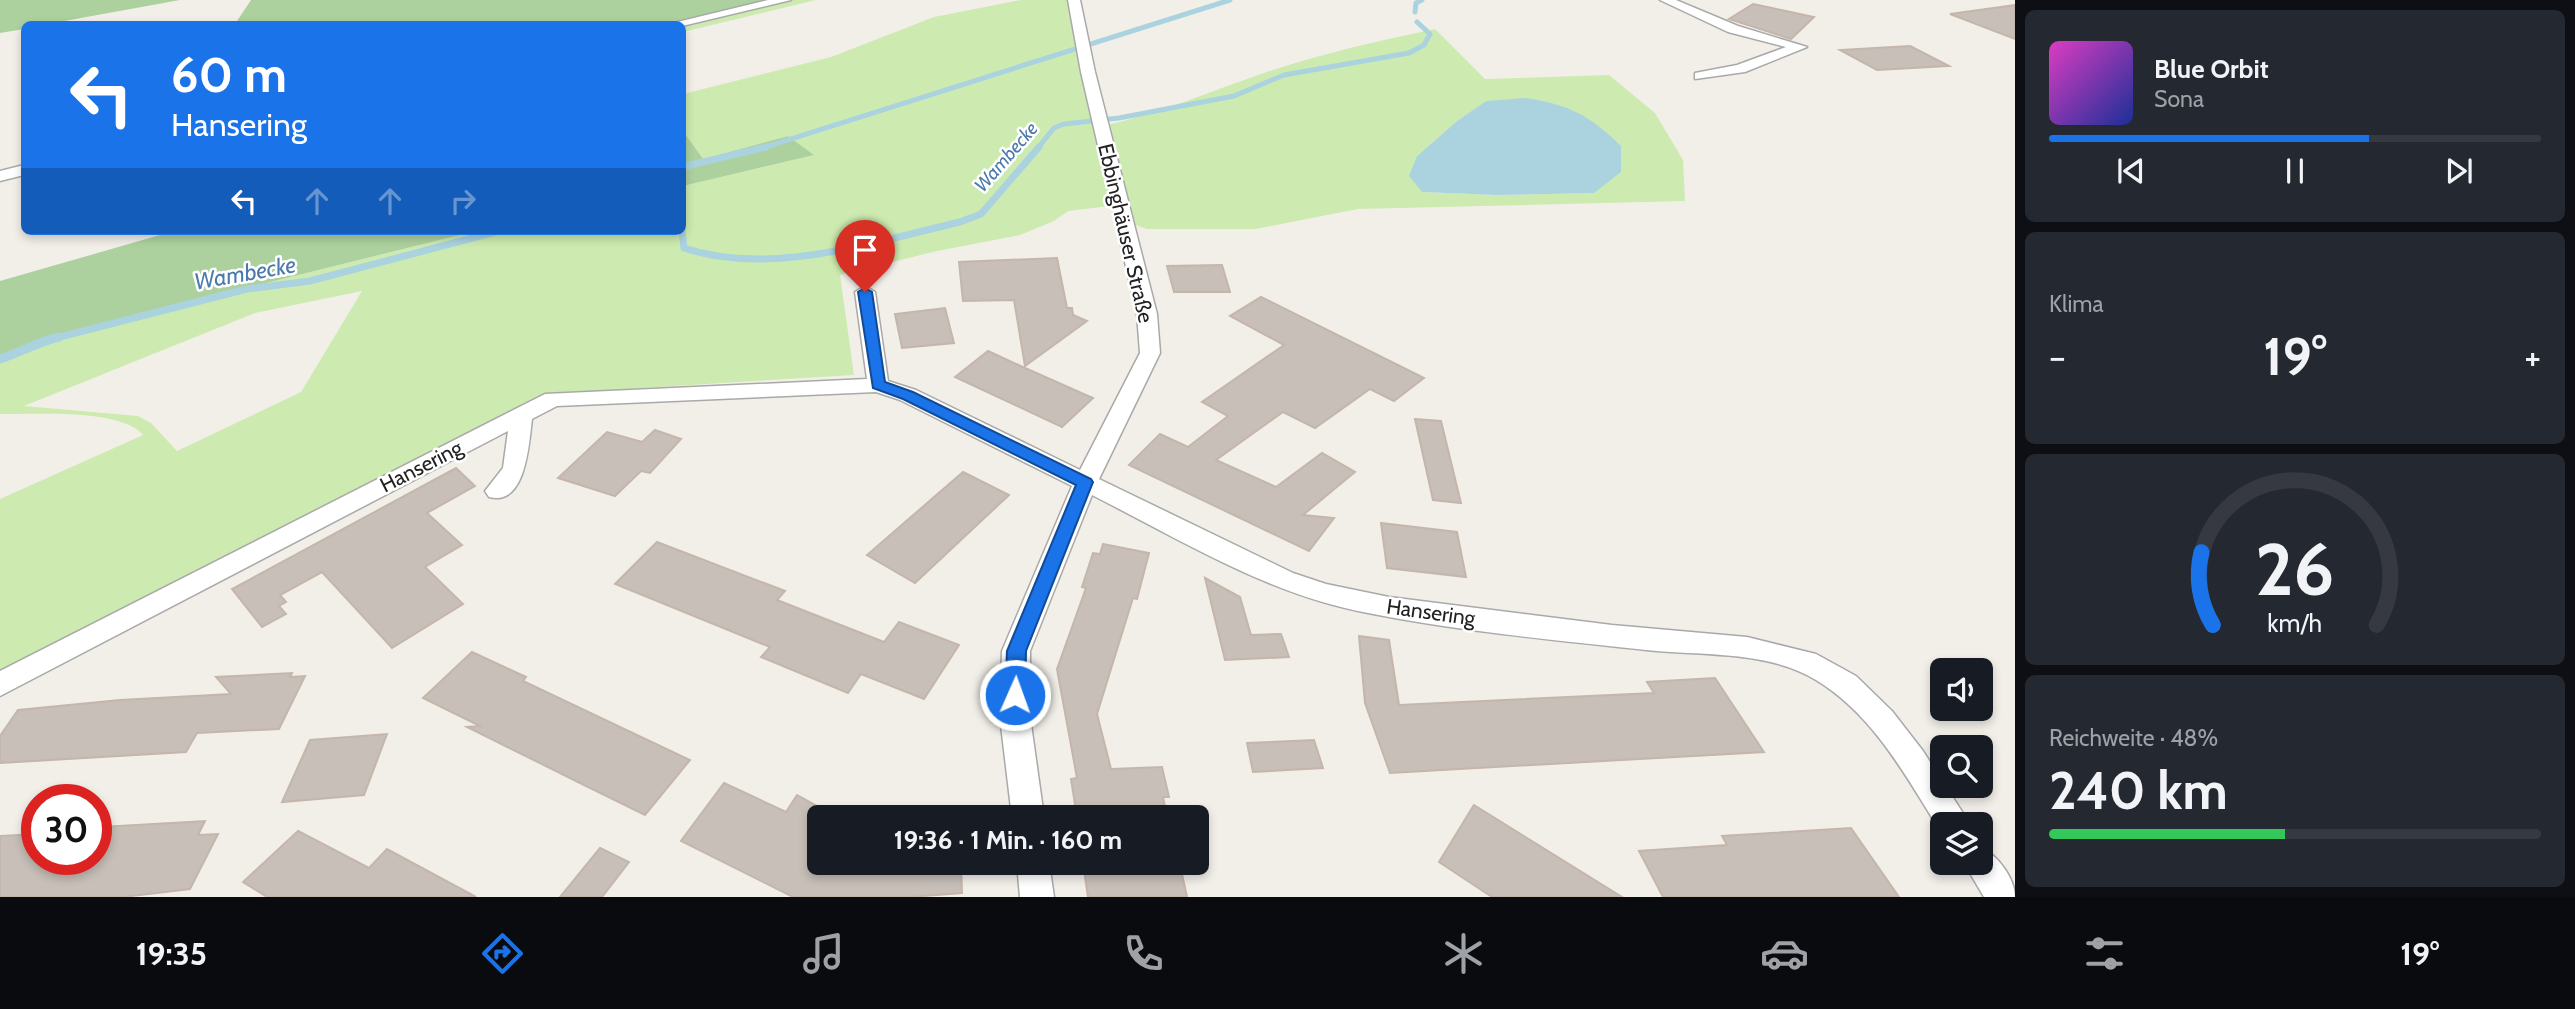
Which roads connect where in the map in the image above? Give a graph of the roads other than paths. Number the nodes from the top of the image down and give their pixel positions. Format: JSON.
{"nodes":[{"id":1,"x":785,"y":0,"type":"edge"},
{"id":2,"x":1074,"y":0,"type":"edge"},
{"id":3,"x":1666,"y":0,"type":"edge"},
{"id":4,"x":686,"y":22,"type":"edge"},
{"id":5,"x":1700,"y":76,"type":"dead end"},
{"id":6,"x":21,"y":171,"type":"edge"},
{"id":7,"x":0,"y":176,"type":"edge"},
{"id":8,"x":865,"y":292,"type":"dead end"},
{"id":9,"x":878,"y":385,"type":"junction"},
{"id":10,"x":521,"y":415,"type":"junction"},
{"id":11,"x":1085,"y":482,"type":"junction"},
{"id":12,"x":497,"y":491,"type":"dead end"},
{"id":13,"x":0,"y":684,"type":"edge"},
{"id":14,"x":1026,"y":805,"type":"edge"},
{"id":15,"x":1946,"y":812,"type":"edge"},
{"id":16,"x":1034,"y":875,"type":"edge"},
{"id":17,"x":1988,"y":875,"type":"edge"},
{"id":18,"x":1037,"y":897,"type":"edge"},
{"id":19,"x":2003,"y":897,"type":"edge"}],
"edges":[{"from":1,"to":4,"type":"street"},
{"from":2,"to":11,"type":"street","name":"Ebbinghäuser Straße"},
{"from":3,"to":5,"type":"street"},
{"from":6,"to":7,"type":"street"},
{"from":8,"to":9,"type":"street"},
{"from":9,"to":10,"type":"street","name":"Hansering"},
{"from":9,"to":11,"type":"street","name":"Hansering"},
{"from":10,"to":12,"type":"street"},
{"from":10,"to":13,"type":"street","name":"Hansering"},
{"from":11,"to":14,"type":"street","name":"Ebbinghäuser Straße"},
{"from":11,"to":15,"type":"street","name":"Hansering"},
{"from":16,"to":18,"type":"street"},
{"from":17,"to":19,"type":"street"}]}
